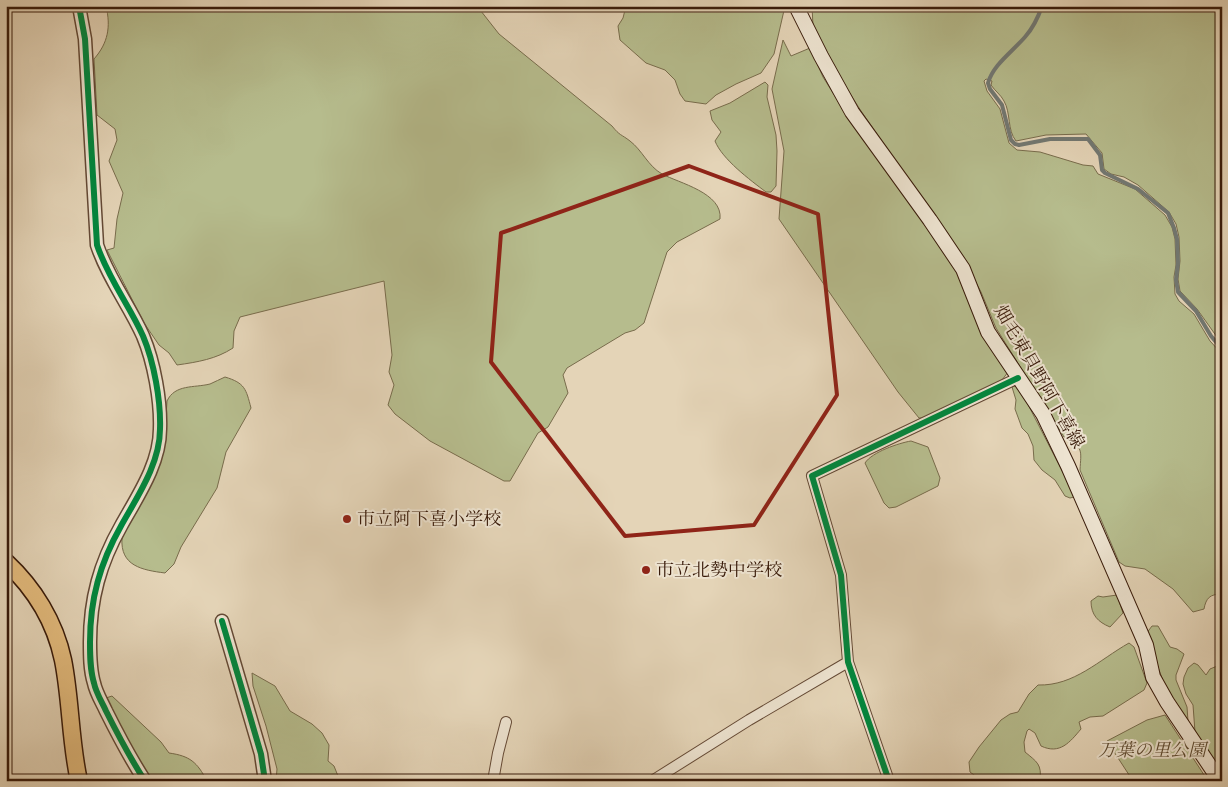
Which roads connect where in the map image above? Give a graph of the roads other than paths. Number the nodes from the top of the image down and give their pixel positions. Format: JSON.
{"nodes":[{"id":1,"x":79,"y":6,"type":"edge"},
{"id":2,"x":796,"y":6,"type":"edge"},
{"id":3,"x":1018,"y":378,"type":"junction"},
{"id":4,"x":6,"y":562,"type":"edge"},
{"id":5,"x":222,"y":620,"type":"dead end"},
{"id":6,"x":848,"y":662,"type":"junction"},
{"id":7,"x":506,"y":722,"type":"dead end"},
{"id":8,"x":79,"y":781,"type":"edge"},
{"id":9,"x":145,"y":781,"type":"edge"},
{"id":10,"x":265,"y":781,"type":"edge"},
{"id":11,"x":493,"y":781,"type":"edge"},
{"id":12,"x":652,"y":781,"type":"edge"},
{"id":13,"x":889,"y":781,"type":"edge"},
{"id":14,"x":1220,"y":781,"type":"edge"}],
"edges":[{"from":1,"to":9,"type":"street"},
{"from":2,"to":3,"type":"main road","name":"畑毛東貝野阿下喜線"},
{"from":3,"to":6,"type":"street"},
{"from":3,"to":14,"type":"main road","name":"畑毛東貝野阿下喜線"},
{"from":4,"to":8,"type":"main road"},
{"from":5,"to":10,"type":"street"},
{"from":6,"to":12,"type":"street"},
{"from":6,"to":13,"type":"street"},
{"from":7,"to":11,"type":"street"}]}
